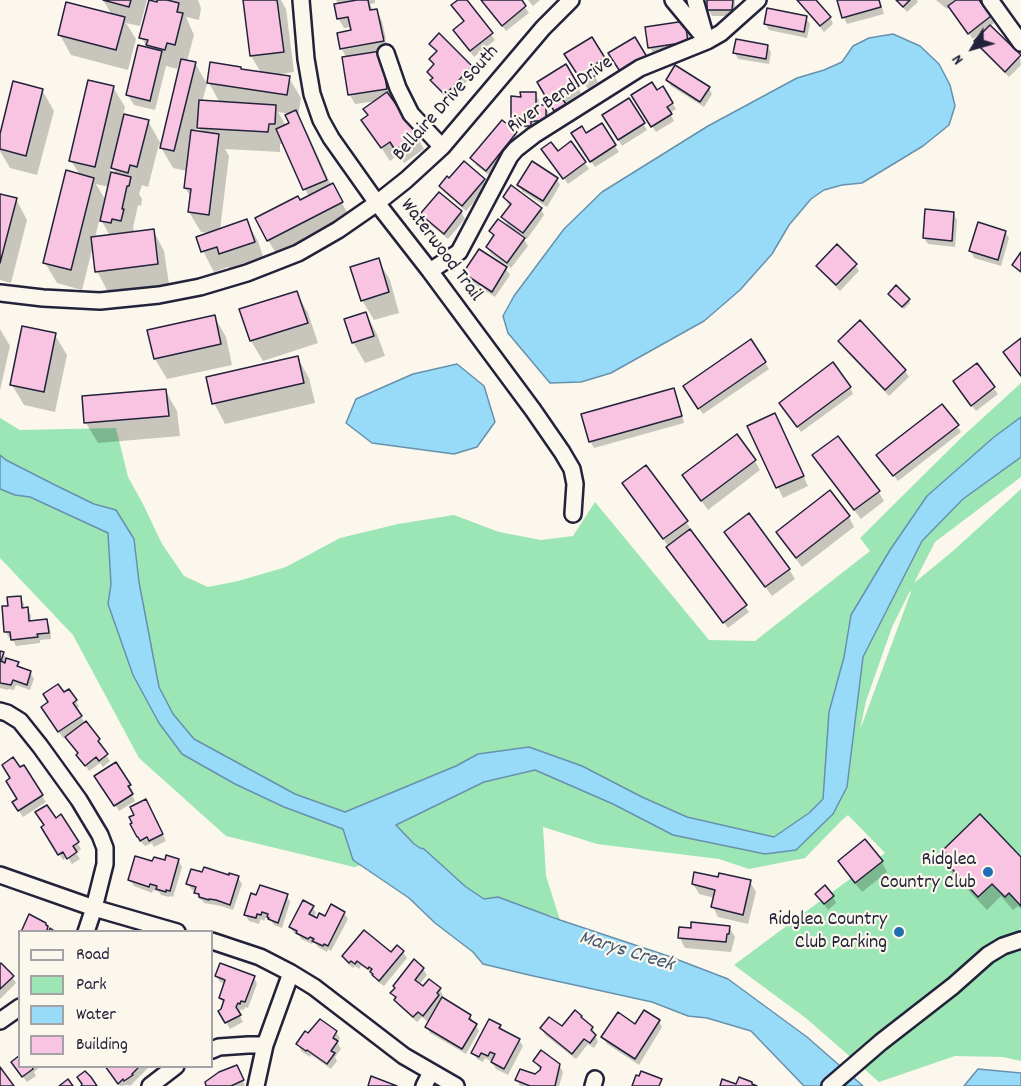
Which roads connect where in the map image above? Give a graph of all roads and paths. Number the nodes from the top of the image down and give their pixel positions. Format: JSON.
{"nodes":[{"id":1,"x":301,"y":0,"type":"edge"},
{"id":2,"x":572,"y":0,"type":"edge"},
{"id":3,"x":673,"y":0,"type":"edge"},
{"id":4,"x":695,"y":0,"type":"edge"},
{"id":5,"x":758,"y":0,"type":"edge"},
{"id":6,"x":990,"y":0,"type":"edge"},
{"id":7,"x":707,"y":41,"type":"junction"},
{"id":8,"x":1021,"y":43,"type":"edge"},
{"id":9,"x":386,"y":53,"type":"dead end"},
{"id":10,"x":442,"y":147,"type":"junction"},
{"id":11,"x":377,"y":203,"type":"junction"},
{"id":12,"x":430,"y":271,"type":"junction"},
{"id":13,"x":0,"y":293,"type":"edge"},
{"id":14,"x":573,"y":514,"type":"dead end"},
{"id":15,"x":0,"y":711,"type":"edge"},
{"id":16,"x":0,"y":875,"type":"edge"},
{"id":17,"x":94,"y":908,"type":"junction"},
{"id":18,"x":87,"y":930,"type":"edge"},
{"id":19,"x":170,"y":930,"type":"edge"},
{"id":20,"x":1021,"y":940,"type":"edge"},
{"id":21,"x":213,"y":941,"type":"edge"},
{"id":22,"x":291,"y":973,"type":"junction"},
{"id":23,"x":18,"y":1008,"type":"edge"},
{"id":24,"x":0,"y":1021,"type":"edge"},
{"id":25,"x":265,"y":1046,"type":"junction"},
{"id":26,"x":213,"y":1050,"type":"edge"},
{"id":27,"x":173,"y":1068,"type":"edge"},
{"id":28,"x":428,"y":1079,"type":"edge"},
{"id":29,"x":150,"y":1086,"type":"edge"},
{"id":30,"x":256,"y":1086,"type":"edge"},
{"id":31,"x":456,"y":1086,"type":"edge"},
{"id":32,"x":830,"y":1086,"type":"edge"}],
"edges":[{"from":1,"to":11,"type":"street","name":"Waterwood Trail"},
{"from":2,"to":10,"type":"street","name":"Bellaire Drive South"},
{"from":3,"to":7,"type":"street"},
{"from":4,"to":7,"type":"street"},
{"from":5,"to":7,"type":"street","name":"River Bend Drive"},
{"from":6,"to":8,"type":"street"},
{"from":7,"to":12,"type":"street","name":"River Bend Drive"},
{"from":9,"to":10,"type":"street"},
{"from":10,"to":11,"type":"street","name":"Bellaire Drive South"},
{"from":11,"to":12,"type":"street","name":"Waterwood Trail"},
{"from":11,"to":13,"type":"street","name":"Bellaire Drive South"},
{"from":12,"to":14,"type":"street","name":"Waterwood Trail"},
{"from":15,"to":17,"type":"street"},
{"from":16,"to":17,"type":"street"},
{"from":17,"to":18,"type":"street"},
{"from":17,"to":19,"type":"street"},
{"from":20,"to":32,"type":"street"},
{"from":21,"to":22,"type":"street"},
{"from":22,"to":25,"type":"street"},
{"from":22,"to":28,"type":"street"},
{"from":23,"to":24,"type":"street"},
{"from":25,"to":26,"type":"street"},
{"from":25,"to":30,"type":"street"},
{"from":27,"to":29,"type":"street"},
{"from":28,"to":31,"type":"street"}]}
